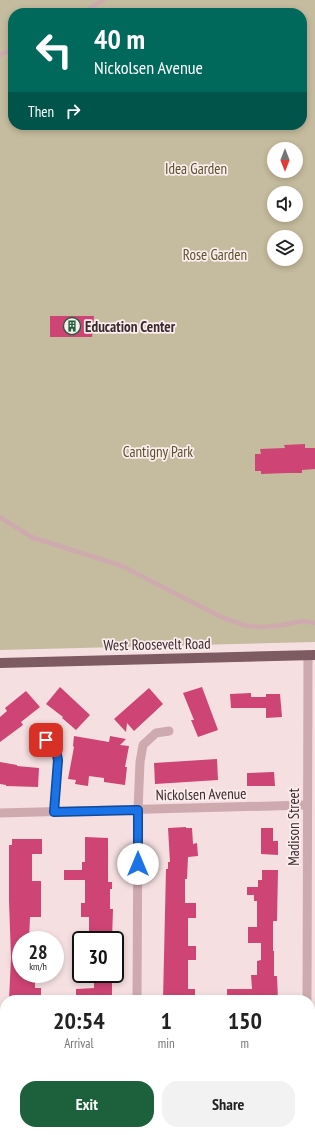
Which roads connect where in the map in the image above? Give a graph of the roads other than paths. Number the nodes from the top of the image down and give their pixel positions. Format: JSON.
{"nodes":[{"id":1,"x":104,"y":0,"type":"edge"},
{"id":2,"x":91,"y":8,"type":"edge"},
{"id":3,"x":0,"y":517,"type":"edge"},
{"id":4,"x":4,"y":520,"type":"junction"},
{"id":5,"x":0,"y":524,"type":"edge"},
{"id":6,"x":315,"y":623,"type":"edge"},
{"id":7,"x":312,"y":655,"type":"edge"},
{"id":8,"x":0,"y":663,"type":"edge"},
{"id":9,"x":169,"y":731,"type":"dead end"},
{"id":10,"x":46,"y":740,"type":"dead end"},
{"id":11,"x":307,"y":805,"type":"junction"},
{"id":12,"x":138,"y":810,"type":"junction"},
{"id":13,"x":54,"y":812,"type":"junction"},
{"id":14,"x":0,"y":813,"type":"edge"},
{"id":15,"x":137,"y":995,"type":"edge"},
{"id":16,"x":307,"y":995,"type":"edge"}],
"edges":[{"from":1,"to":2,"type":"lane"},
{"from":3,"to":4,"type":"lane"},
{"from":4,"to":5,"type":"lane"},
{"from":4,"to":6,"type":"lane"},
{"from":7,"to":8,"type":"main road","name":"West Roosevelt Road"},
{"from":7,"to":11,"type":"street","name":"Madison Street"},
{"from":9,"to":12,"type":"street"},
{"from":10,"to":13,"type":"street"},
{"from":11,"to":12,"type":"street","name":"Nickolsen Avenue"},
{"from":11,"to":16,"type":"street","name":"Madison Street"},
{"from":12,"to":13,"type":"street","name":"Nickolsen Avenue"},
{"from":12,"to":15,"type":"street"},
{"from":13,"to":14,"type":"street","name":"Nickolsen Avenue"}]}
